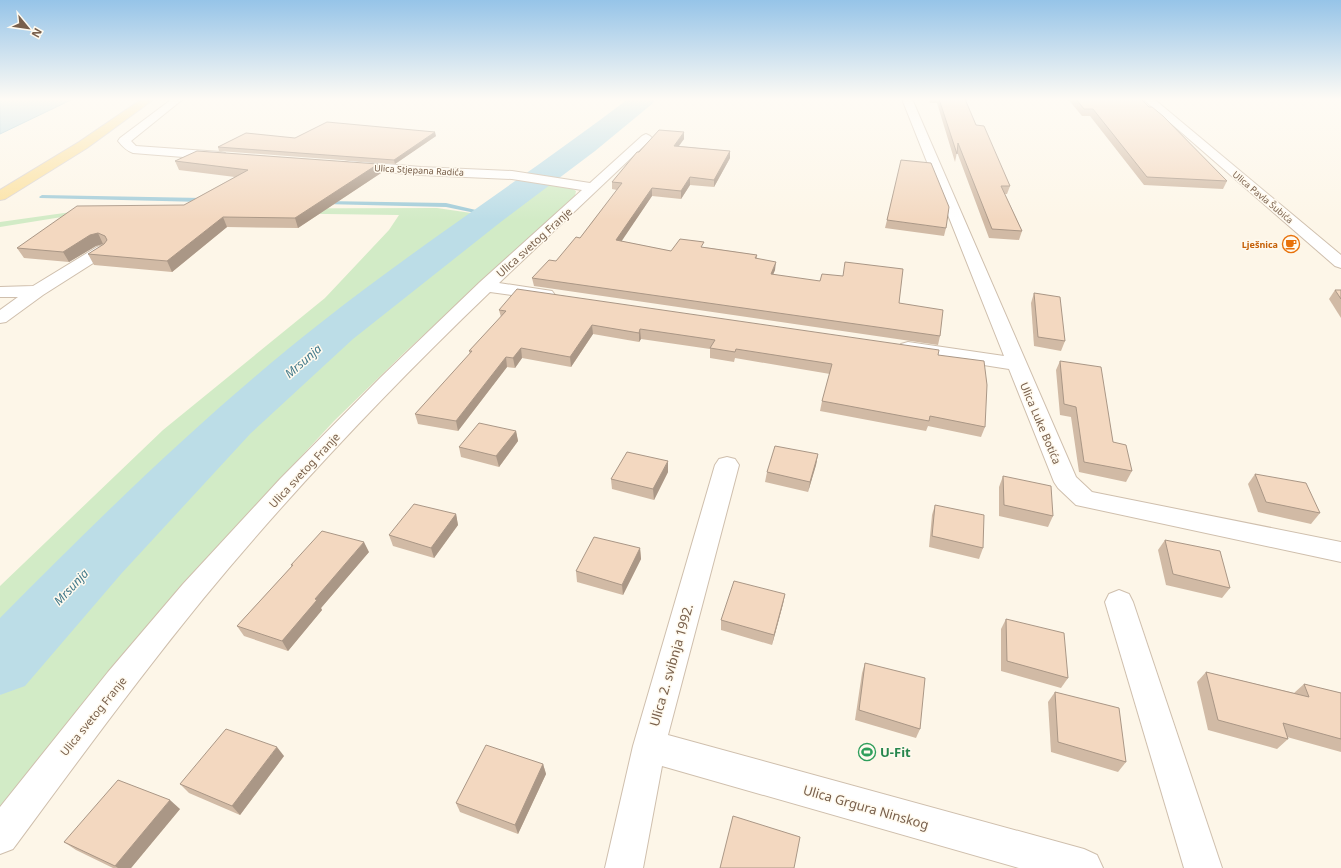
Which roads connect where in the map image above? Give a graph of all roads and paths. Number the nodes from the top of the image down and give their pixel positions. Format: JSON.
{"nodes":[{"id":1,"x":90,"y":140,"type":"edge"},
{"id":2,"x":126,"y":140,"type":"edge"},
{"id":3,"x":644,"y":140,"type":"edge"},
{"id":4,"x":925,"y":140,"type":"edge"},
{"id":5,"x":1196,"y":140,"type":"edge"},
{"id":6,"x":234,"y":157,"type":"edge"},
{"id":7,"x":335,"y":164,"type":"edge"},
{"id":8,"x":584,"y":187,"type":"junction"},
{"id":9,"x":0,"y":196,"type":"edge"},
{"id":10,"x":103,"y":250,"type":"edge"},
{"id":11,"x":1341,"y":263,"type":"edge"},
{"id":12,"x":486,"y":286,"type":"junction"},
{"id":13,"x":37,"y":291,"type":"junction"},
{"id":14,"x":0,"y":292,"type":"edge"},
{"id":15,"x":564,"y":298,"type":"edge"},
{"id":16,"x":0,"y":318,"type":"edge"},
{"id":17,"x":892,"y":345,"type":"edge"},
{"id":18,"x":1016,"y":364,"type":"junction"},
{"id":19,"x":727,"y":465,"type":"dead end"},
{"id":20,"x":1341,"y":552,"type":"edge"},
{"id":21,"x":1119,"y":602,"type":"dead end"},
{"id":22,"x":649,"y":746,"type":"junction"},
{"id":23,"x":0,"y":836,"type":"edge"},
{"id":24,"x":624,"y":868,"type":"edge"},
{"id":25,"x":1084,"y":868,"type":"edge"},
{"id":26,"x":1203,"y":868,"type":"edge"}],
"edges":[{"from":1,"to":9,"type":"main road"},
{"from":2,"to":6,"type":"street"},
{"from":3,"to":8,"type":"street","name":"Ulica svetog Franje"},
{"from":4,"to":18,"type":"street","name":"Ulica Luke Botića"},
{"from":5,"to":11,"type":"street","name":"Ulica Pavla Šubića"},
{"from":7,"to":8,"type":"street","name":"Ulica Stjepana Radića"},
{"from":8,"to":12,"type":"street","name":"Ulica svetog Franje"},
{"from":10,"to":13,"type":"street"},
{"from":12,"to":15,"type":"street"},
{"from":12,"to":23,"type":"street","name":"Ulica svetog Franje"},
{"from":13,"to":14,"type":"street"},
{"from":13,"to":16,"type":"street"},
{"from":17,"to":18,"type":"street"},
{"from":18,"to":20,"type":"street","name":"Ulica Luke Botića"},
{"from":19,"to":22,"type":"street","name":"Ulica 2. svibnja 1992."},
{"from":21,"to":26,"type":"street"},
{"from":22,"to":24,"type":"street","name":"Ulica 2. svibnja 1992."},
{"from":22,"to":25,"type":"street","name":"Ulica Grgura Ninskog"}]}
